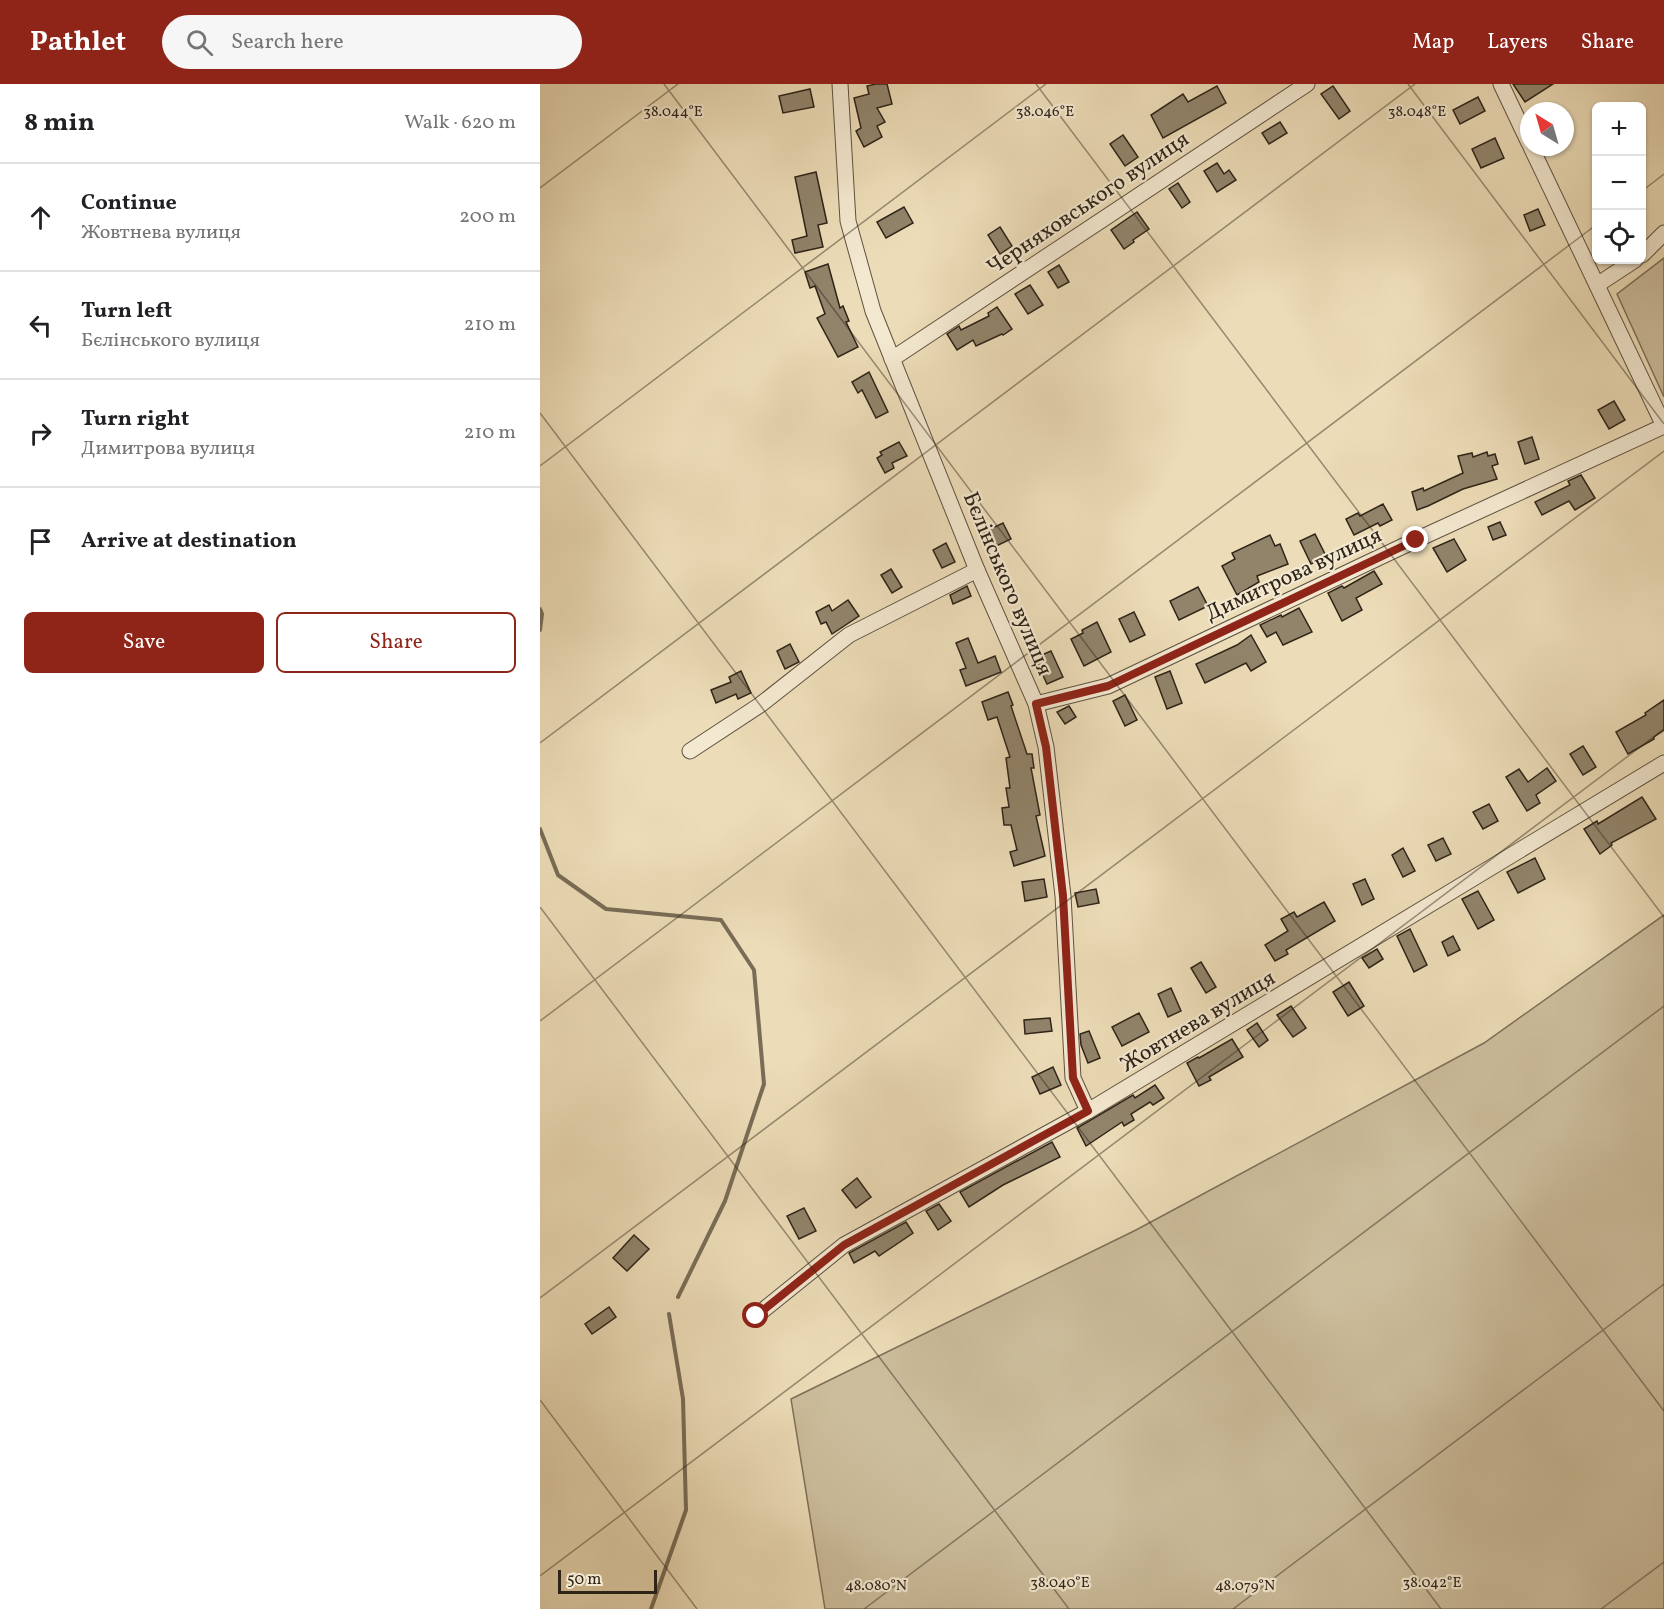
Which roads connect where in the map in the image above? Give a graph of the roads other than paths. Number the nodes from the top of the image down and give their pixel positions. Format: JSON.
{"nodes":[{"id":1,"x":840,"y":84,"type":"edge"},
{"id":2,"x":1307,"y":84,"type":"edge"},
{"id":3,"x":1501,"y":84,"type":"edge"},
{"id":4,"x":1520,"y":124,"type":"edge"},
{"id":5,"x":1535,"y":156,"type":"edge"},
{"id":6,"x":1664,"y":233,"type":"edge"},
{"id":7,"x":1646,"y":250,"type":"edge"},
{"id":8,"x":1629,"y":264,"type":"edge"},
{"id":9,"x":1597,"y":285,"type":"junction"},
{"id":10,"x":892,"y":359,"type":"junction"},
{"id":11,"x":1664,"y":426,"type":"edge"},
{"id":12,"x":977,"y":570,"type":"junction"},
{"id":13,"x":1036,"y":704,"type":"junction"},
{"id":14,"x":690,"y":751,"type":"dead end"},
{"id":15,"x":1664,"y":763,"type":"edge"},
{"id":16,"x":1088,"y":1111,"type":"junction"},
{"id":17,"x":756,"y":1316,"type":"dead end"}],
"edges":[{"from":1,"to":10,"type":"street","name":"Бєлінського вулиця"},
{"from":2,"to":10,"type":"street","name":"Черняховського вулиця"},
{"from":3,"to":4,"type":"street"},
{"from":5,"to":9,"type":"street"},
{"from":6,"to":7,"type":"street"},
{"from":8,"to":9,"type":"street"},
{"from":9,"to":11,"type":"street"},
{"from":10,"to":12,"type":"street","name":"Бєлінського вулиця"},
{"from":11,"to":13,"type":"street","name":"Димитрова вулиця"},
{"from":12,"to":13,"type":"street","name":"Бєлінського вулиця"},
{"from":12,"to":14,"type":"street"},
{"from":13,"to":16,"type":"street","name":"Бєлінського вулиця"},
{"from":15,"to":16,"type":"street","name":"Жовтнева вулиця"},
{"from":16,"to":17,"type":"street","name":"Жовтнева вулиця"}]}
